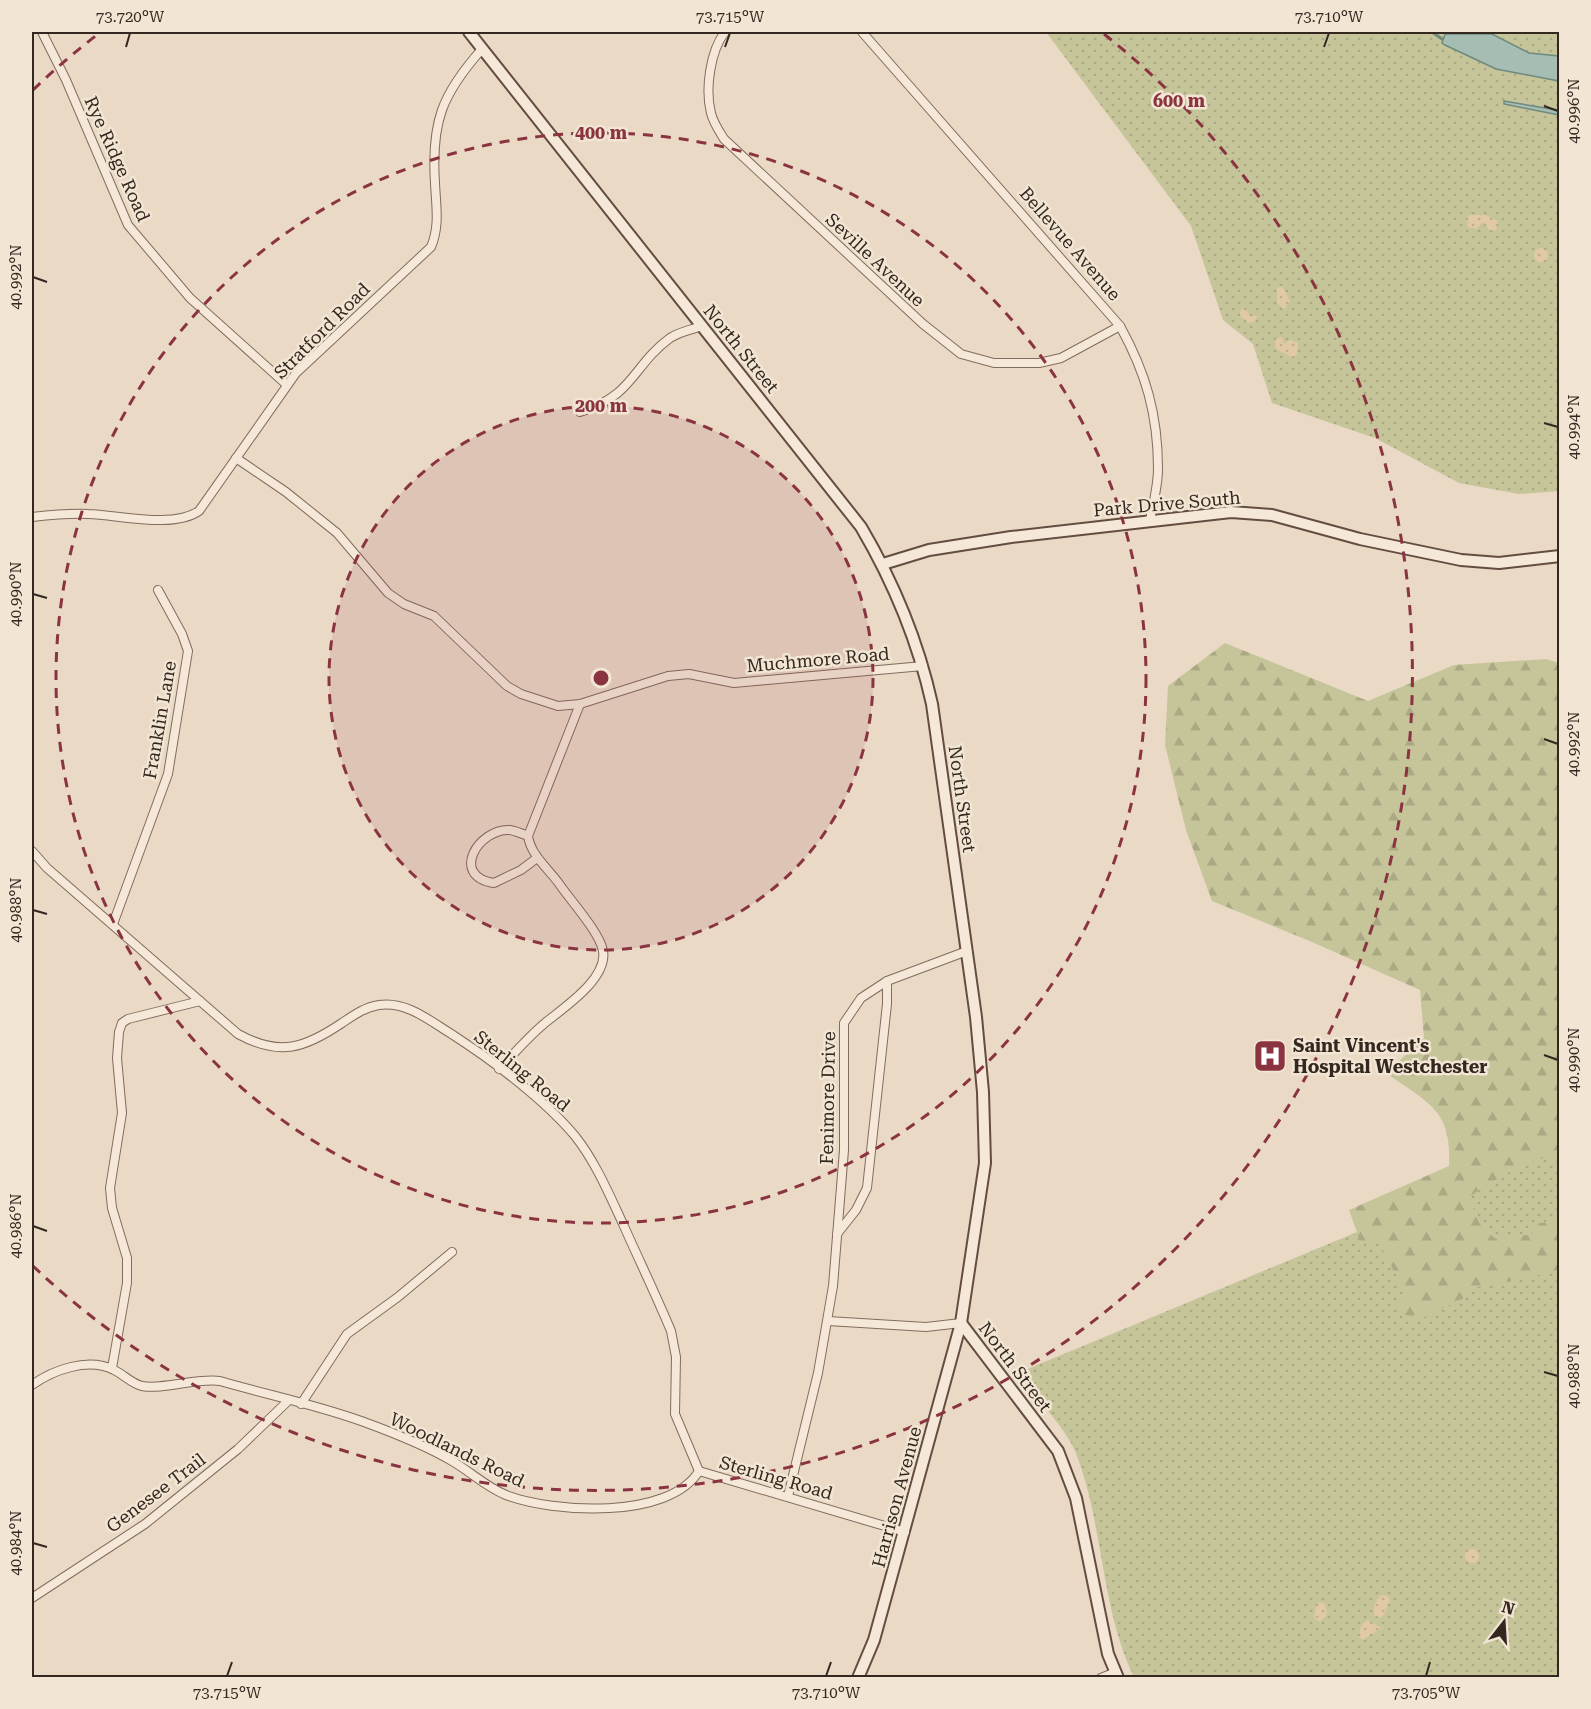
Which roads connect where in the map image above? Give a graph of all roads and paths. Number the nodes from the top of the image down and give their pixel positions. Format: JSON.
{"nodes":[{"id":1,"x":42,"y":32,"type":"edge"},
{"id":2,"x":469,"y":32,"type":"edge"},
{"id":3,"x":725,"y":32,"type":"edge"},
{"id":4,"x":862,"y":32,"type":"edge"},
{"id":5,"x":482,"y":49,"type":"junction"},
{"id":6,"x":701,"y":326,"type":"junction"},
{"id":7,"x":1120,"y":326,"type":"junction"},
{"id":8,"x":287,"y":385,"type":"junction"},
{"id":9,"x":580,"y":412,"type":"dead end"},
{"id":10,"x":236,"y":458,"type":"junction"},
{"id":11,"x":32,"y":517,"type":"edge"},
{"id":12,"x":1150,"y":520,"type":"junction"},
{"id":13,"x":1560,"y":556,"type":"edge"},
{"id":14,"x":882,"y":564,"type":"junction"},
{"id":15,"x":158,"y":591,"type":"dead end"},
{"id":16,"x":924,"y":666,"type":"junction"},
{"id":17,"x":580,"y":704,"type":"junction"},
{"id":18,"x":528,"y":836,"type":"junction"},
{"id":19,"x":32,"y":851,"type":"edge"},
{"id":20,"x":537,"y":858,"type":"junction"},
{"id":21,"x":113,"y":924,"type":"junction"},
{"id":22,"x":967,"y":951,"type":"junction"},
{"id":23,"x":887,"y":981,"type":"junction"},
{"id":24,"x":200,"y":1000,"type":"junction"},
{"id":25,"x":499,"y":1069,"type":"junction"},
{"id":26,"x":837,"y":1234,"type":"junction"},
{"id":27,"x":452,"y":1252,"type":"dead end"},
{"id":28,"x":828,"y":1322,"type":"junction"},
{"id":29,"x":961,"y":1323,"type":"junction"},
{"id":30,"x":112,"y":1368,"type":"junction"},
{"id":31,"x":32,"y":1385,"type":"edge"},
{"id":32,"x":289,"y":1400,"type":"junction"},
{"id":33,"x":301,"y":1404,"type":"junction"},
{"id":34,"x":699,"y":1471,"type":"junction"},
{"id":35,"x":788,"y":1496,"type":"junction"},
{"id":36,"x":905,"y":1532,"type":"junction"},
{"id":37,"x":32,"y":1598,"type":"edge"},
{"id":38,"x":1117,"y":1675,"type":"edge"},
{"id":39,"x":858,"y":1677,"type":"edge"},
{"id":40,"x":1101,"y":1677,"type":"edge"}],
"edges":[{"from":1,"to":8,"type":"street","name":"Rye Ridge Road"},
{"from":2,"to":5,"type":"main road","name":"North Street"},
{"from":3,"to":7,"type":"street","name":"Seville Avenue"},
{"from":4,"to":7,"type":"street","name":"Bellevue Avenue"},
{"from":5,"to":6,"type":"main road","name":"North Street"},
{"from":5,"to":8,"type":"street","name":"Stratford Road"},
{"from":6,"to":9,"type":"street"},
{"from":6,"to":14,"type":"main road","name":"North Street"},
{"from":7,"to":12,"type":"street","name":"Bellevue Avenue"},
{"from":8,"to":10,"type":"street","name":"Stratford Road"},
{"from":10,"to":11,"type":"street","name":"Stratford Road"},
{"from":10,"to":17,"type":"street","name":"Muchmore Road"},
{"from":12,"to":13,"type":"main road","name":"Park Drive South"},
{"from":12,"to":14,"type":"main road","name":"Park Drive South"},
{"from":14,"to":16,"type":"main road","name":"North Street"},
{"from":15,"to":21,"type":"street","name":"Franklin Lane"},
{"from":16,"to":17,"type":"street","name":"Muchmore Road"},
{"from":16,"to":22,"type":"main road","name":"North Street"},
{"from":17,"to":18,"type":"street"},
{"from":18,"to":20,"type":"street"},
{"from":18,"to":20,"type":"street"},
{"from":19,"to":21,"type":"street","name":"Sterling Road"},
{"from":20,"to":25,"type":"street"},
{"from":21,"to":24,"type":"street","name":"Sterling Road"},
{"from":22,"to":23,"type":"street","name":"Fenimore Drive"},
{"from":22,"to":29,"type":"main road","name":"North Street"},
{"from":23,"to":26,"type":"street"},
{"from":23,"to":26,"type":"street","name":"Fenimore Drive"},
{"from":24,"to":25,"type":"street","name":"Sterling Road"},
{"from":24,"to":30,"type":"street"},
{"from":25,"to":34,"type":"street","name":"Sterling Road"},
{"from":26,"to":28,"type":"street","name":"Fenimore Drive"},
{"from":27,"to":33,"type":"street"},
{"from":28,"to":29,"type":"street"},
{"from":28,"to":35,"type":"street","name":"Fenimore Drive"},
{"from":29,"to":36,"type":"main road","name":"Harrison Avenue"},
{"from":29,"to":38,"type":"main road","name":"North Street"},
{"from":30,"to":31,"type":"street","name":"Woodlands Road"},
{"from":30,"to":32,"type":"street","name":"Woodlands Road"},
{"from":32,"to":33,"type":"street","name":"Woodlands Road"},
{"from":32,"to":37,"type":"street","name":"Genesee Trail"},
{"from":33,"to":34,"type":"street","name":"Woodlands Road"},
{"from":34,"to":35,"type":"street","name":"Sterling Road"},
{"from":35,"to":36,"type":"street","name":"Sterling Road"},
{"from":36,"to":39,"type":"main road","name":"Harrison Avenue"},
{"from":38,"to":40,"type":"street"}]}
